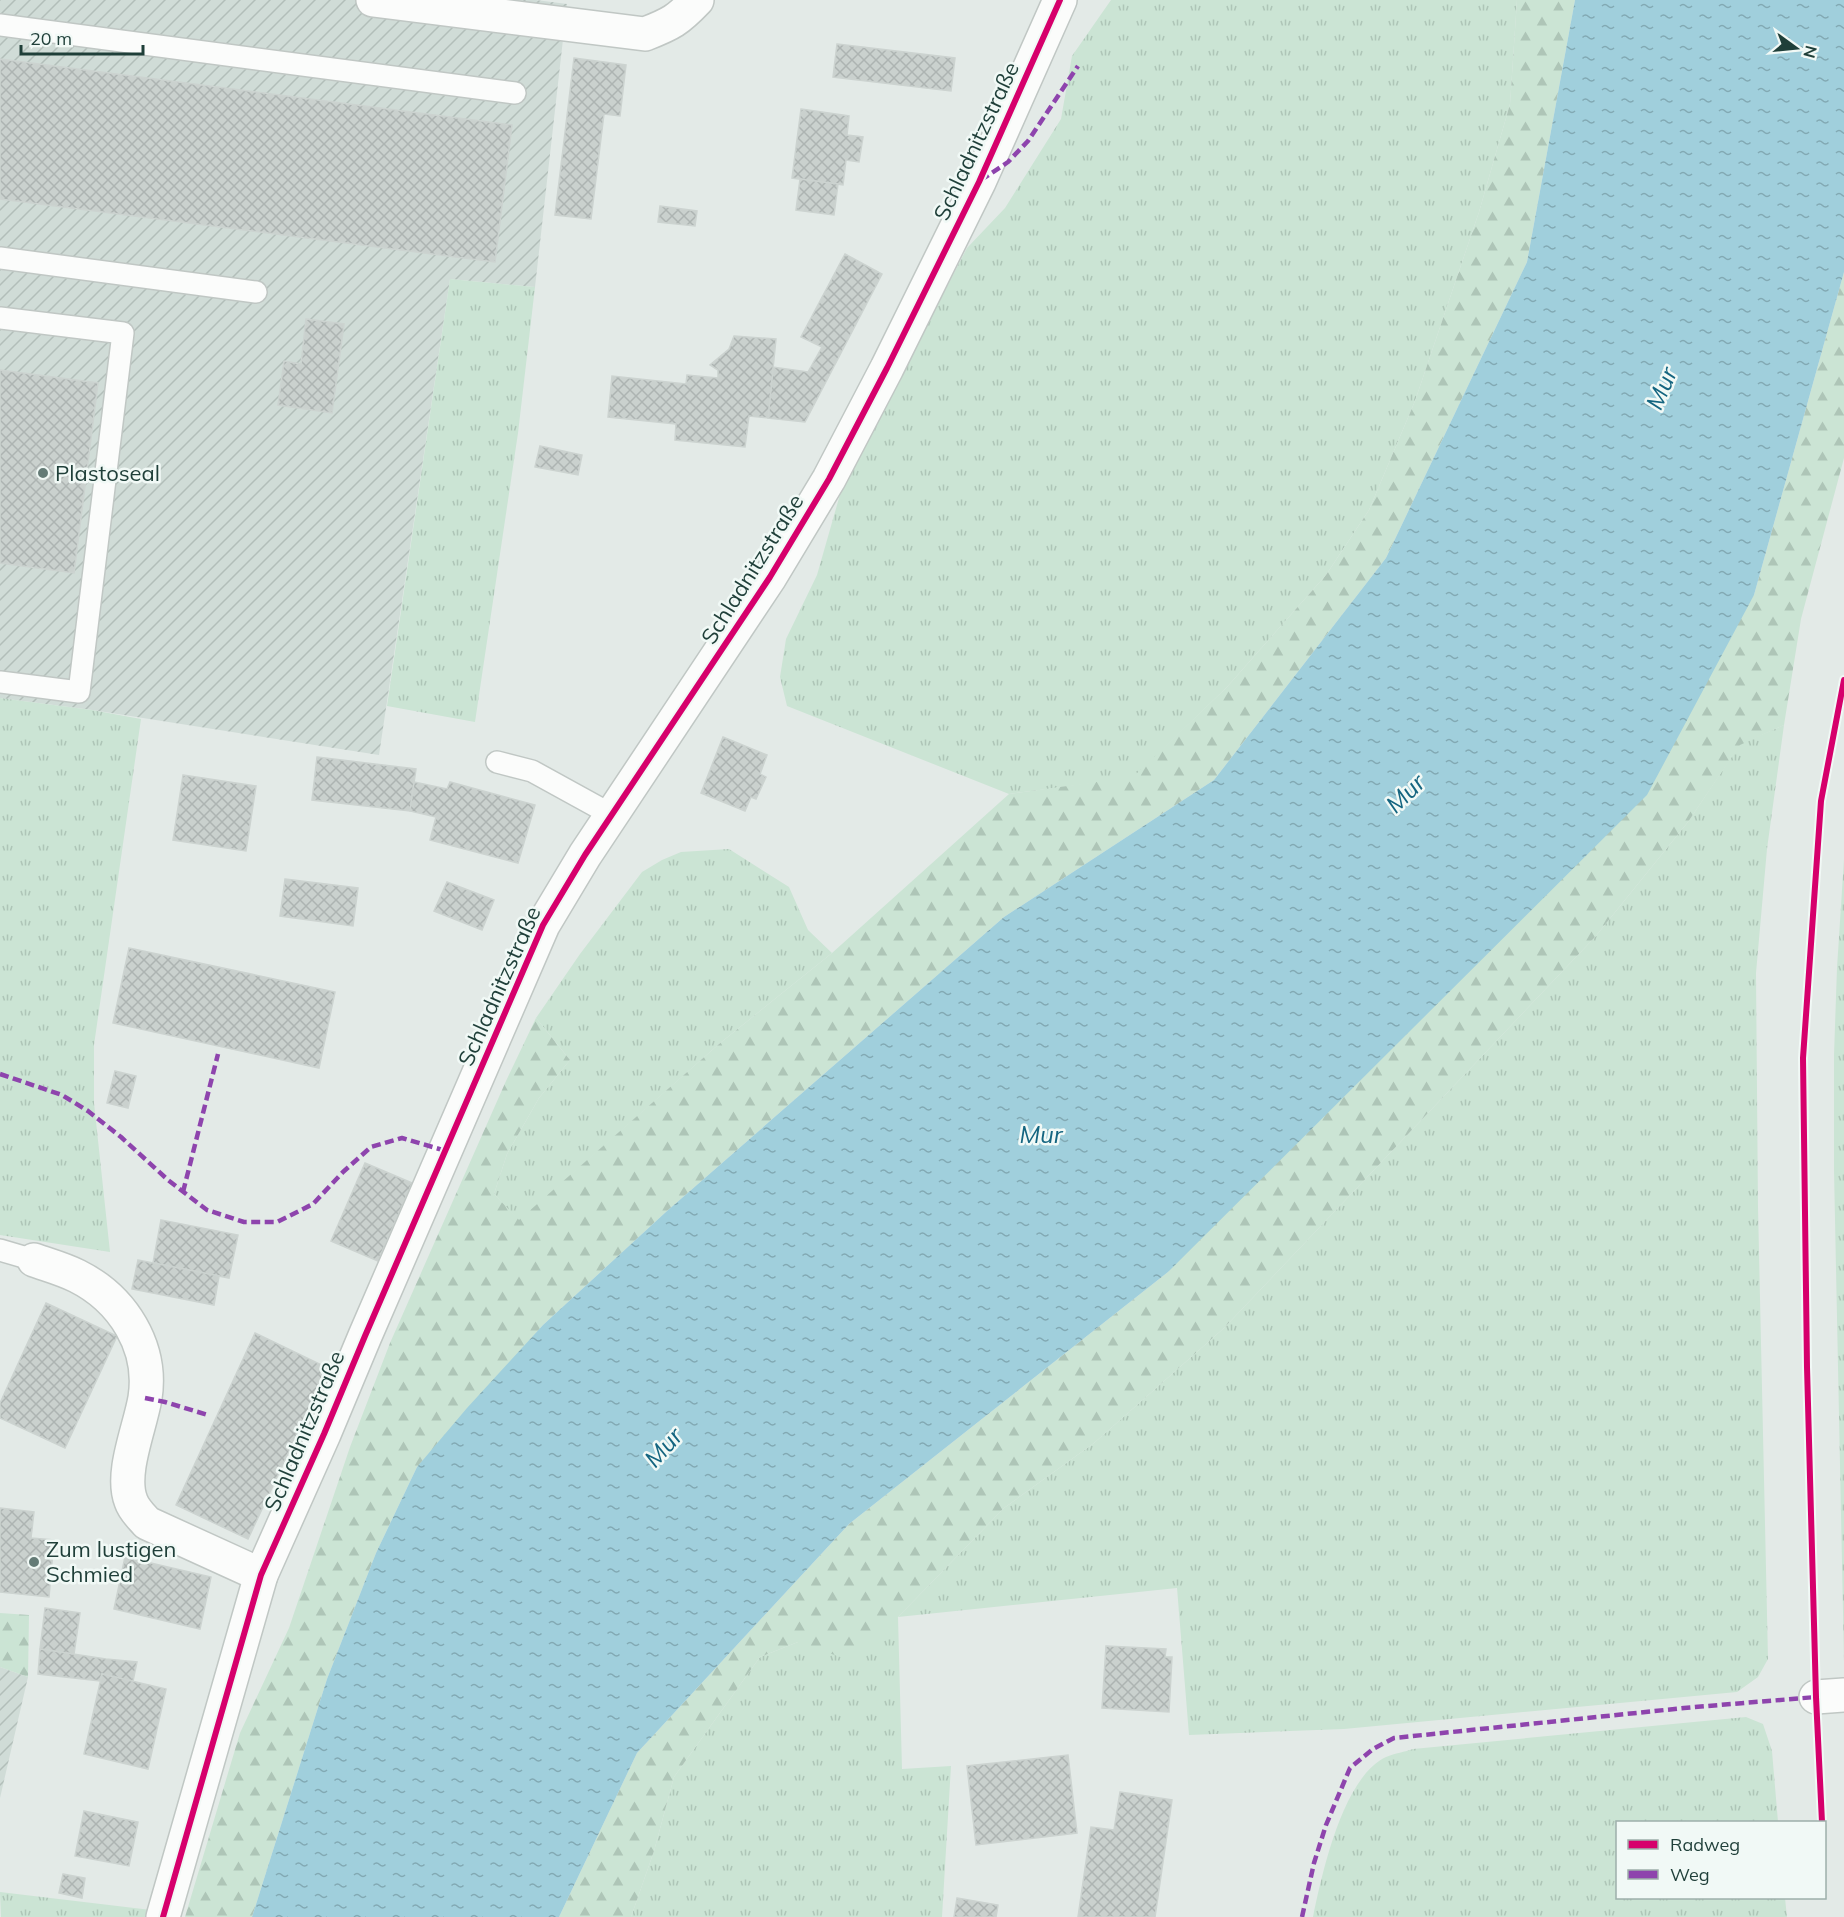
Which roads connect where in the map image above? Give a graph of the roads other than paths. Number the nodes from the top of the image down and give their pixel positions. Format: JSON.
{"nodes":[{"id":1,"x":373,"y":0,"type":"edge"},
{"id":2,"x":697,"y":0,"type":"edge"},
{"id":3,"x":1060,"y":0,"type":"edge"},
{"id":4,"x":0,"y":25,"type":"edge"},
{"id":5,"x":515,"y":93,"type":"dead end"},
{"id":6,"x":0,"y":258,"type":"edge"},
{"id":7,"x":256,"y":292,"type":"dead end"},
{"id":8,"x":0,"y":318,"type":"edge"},
{"id":9,"x":0,"y":682,"type":"edge"},
{"id":10,"x":497,"y":762,"type":"dead end"},
{"id":11,"x":612,"y":815,"type":"junction"},
{"id":12,"x":0,"y":1250,"type":"edge"},
{"id":13,"x":34,"y":1260,"type":"joint"},
{"id":14,"x":261,"y":1575,"type":"junction"},
{"id":15,"x":163,"y":1917,"type":"edge"}],
"edges":[{"from":1,"to":2,"type":"street"},
{"from":3,"to":11,"type":"street","name":"Schladnitzstraße"},
{"from":4,"to":5,"type":"lane"},
{"from":6,"to":7,"type":"lane"},
{"from":8,"to":9,"type":"lane"},
{"from":10,"to":11,"type":"lane"},
{"from":11,"to":14,"type":"street","name":"Schladnitzstraße"},
{"from":12,"to":13,"type":"lane"},
{"from":13,"to":14,"type":"street"},
{"from":14,"to":15,"type":"street","name":"Schladnitzstraße"}]}
